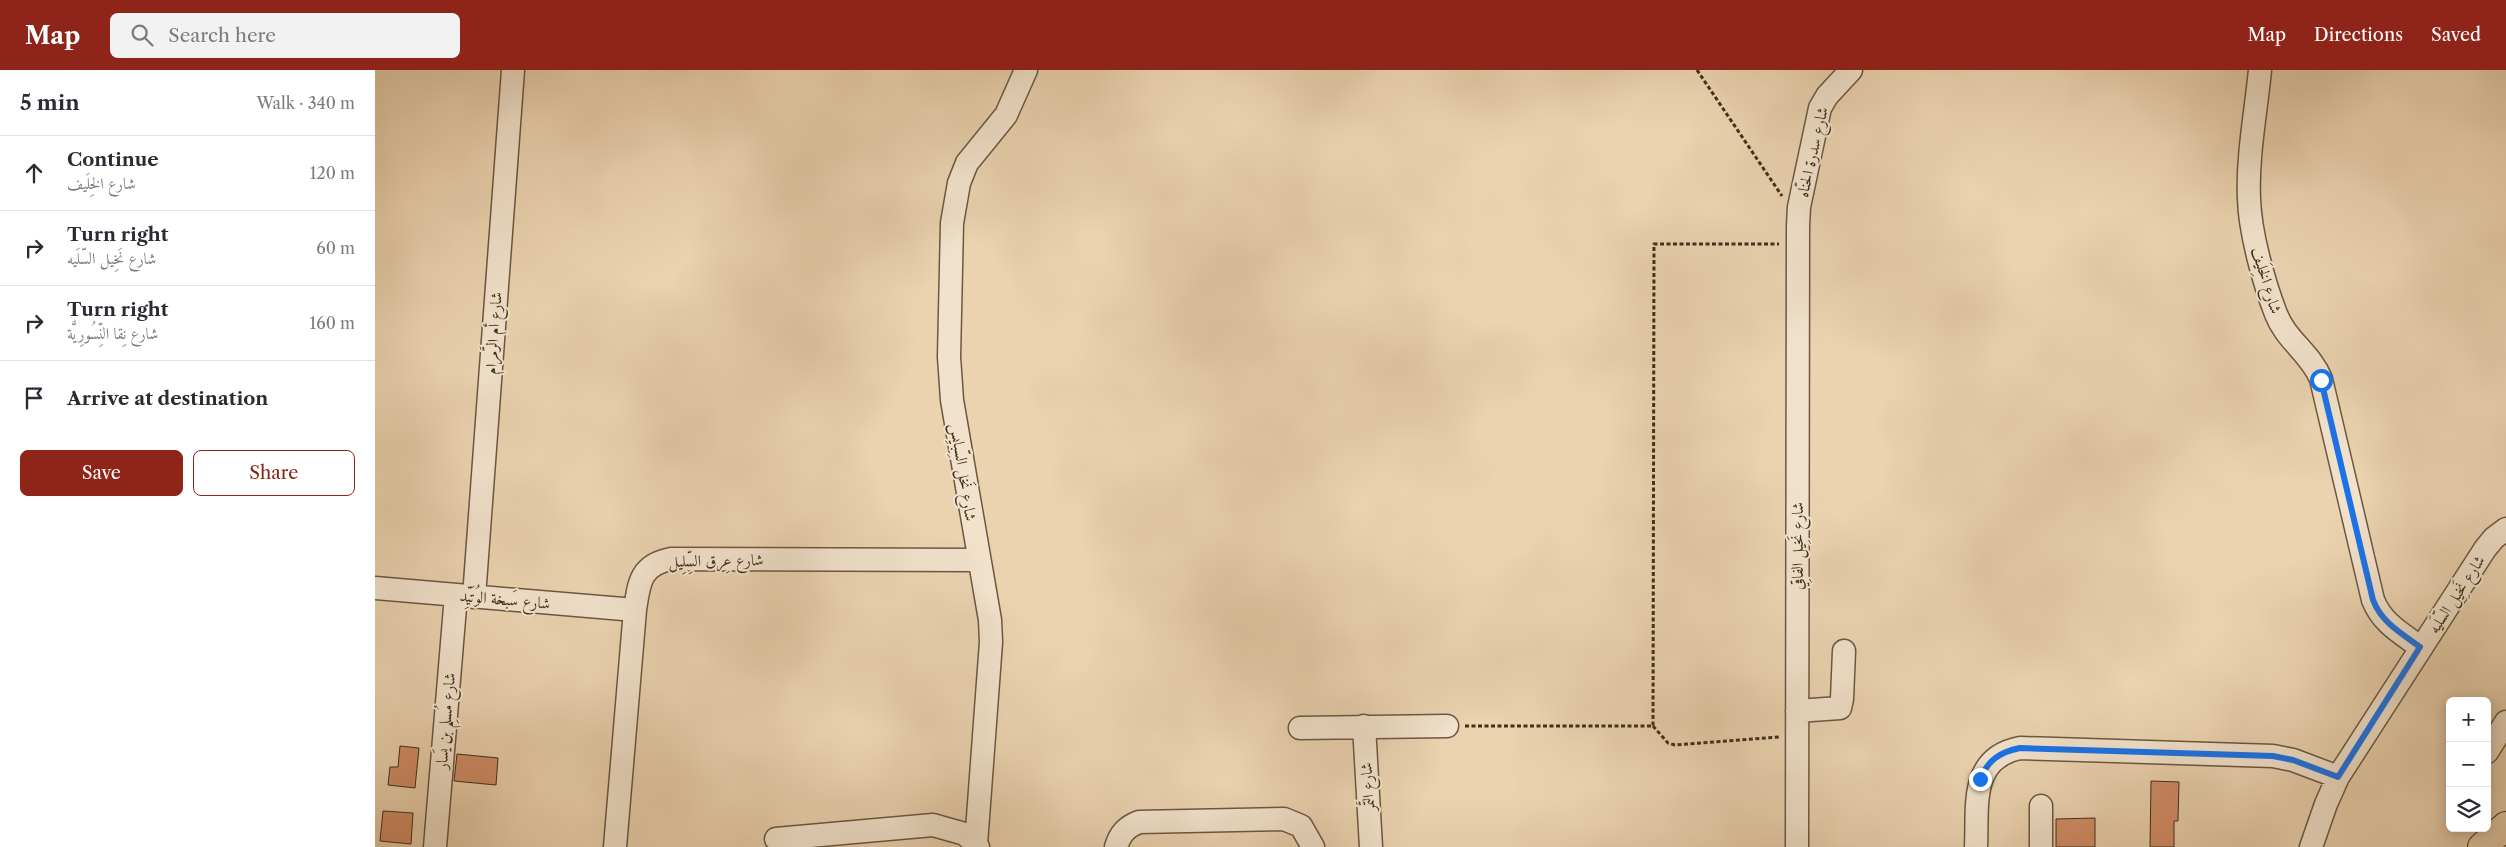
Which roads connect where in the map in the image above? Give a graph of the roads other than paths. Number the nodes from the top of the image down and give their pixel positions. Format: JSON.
{"nodes":[{"id":1,"x":513,"y":70,"type":"edge"},
{"id":2,"x":1026,"y":70,"type":"edge"},
{"id":3,"x":1851,"y":70,"type":"edge"},
{"id":4,"x":2261,"y":70,"type":"edge"},
{"id":5,"x":1797,"y":244,"type":"joint"},
{"id":6,"x":2506,"y":529,"type":"edge"},
{"id":7,"x":978,"y":560,"type":"junction"},
{"id":8,"x":375,"y":588,"type":"edge"},
{"id":9,"x":465,"y":596,"type":"junction"},
{"id":10,"x":635,"y":610,"type":"junction"},
{"id":11,"x":2420,"y":647,"type":"junction"},
{"id":12,"x":1844,"y":651,"type":"dead end"},
{"id":13,"x":1797,"y":711,"type":"junction"},
{"id":14,"x":2506,"y":722,"type":"edge"},
{"id":15,"x":1364,"y":726,"type":"junction"},
{"id":16,"x":1447,"y":726,"type":"road end"},
{"id":17,"x":1300,"y":728,"type":"dead end"},
{"id":18,"x":2491,"y":746,"type":"edge"},
{"id":19,"x":2338,"y":777,"type":"junction"},
{"id":20,"x":2041,"y":806,"type":"dead end"},
{"id":21,"x":2506,"y":826,"type":"edge"},
{"id":22,"x":776,"y":839,"type":"dead end"},
{"id":23,"x":977,"y":845,"type":"edge"},
{"id":24,"x":435,"y":847,"type":"edge"},
{"id":25,"x":615,"y":847,"type":"edge"},
{"id":26,"x":1116,"y":847,"type":"edge"},
{"id":27,"x":1313,"y":847,"type":"edge"},
{"id":28,"x":1371,"y":847,"type":"edge"},
{"id":29,"x":1797,"y":847,"type":"edge"},
{"id":30,"x":1976,"y":847,"type":"edge"},
{"id":31,"x":2041,"y":847,"type":"edge"},
{"id":32,"x":2311,"y":847,"type":"edge"},
{"id":33,"x":2482,"y":847,"type":"edge"}],
"edges":[{"from":1,"to":9,"type":"street","name":"شارع أم الرَّمرام"},
{"from":2,"to":7,"type":"street","name":"شارع نَخل السِّبايِس"},
{"from":3,"to":5,"type":"street","name":"شارع سدرة الحنّاه"},
{"from":4,"to":11,"type":"street","name":"شارع الخِلَيف"},
{"from":5,"to":13,"type":"street","name":"شارع نَخِيل الفاقِي"},
{"from":6,"to":11,"type":"street","name":"شارع نَخِيل السّلَيه"},
{"from":7,"to":10,"type":"street","name":"شارع عِرق السِّلِيل"},
{"from":7,"to":23,"type":"street","name":"شارع نَخل السِّبايِس"},
{"from":8,"to":9,"type":"street","name":"شارع سَبخة الوُتَيِّد"},
{"from":9,"to":10,"type":"street","name":"شارع سَبخة الوُتَيِّد"},
{"from":9,"to":24,"type":"street","name":"شارع مُسلِم بن يَسار"},
{"from":10,"to":25,"type":"street","name":"شارع عِرق السِّلِيل"},
{"from":11,"to":19,"type":"street","name":"شارع نَخِيل السّلَيه"},
{"from":12,"to":13,"type":"street"},
{"from":13,"to":29,"type":"street","name":"شارع نَخِيل الفاقِي"},
{"from":14,"to":18,"type":"street"},
{"from":15,"to":16,"type":"street"},
{"from":15,"to":17,"type":"street"},
{"from":15,"to":28,"type":"street","name":"شارع التَّمر"},
{"from":19,"to":30,"type":"street"},
{"from":19,"to":32,"type":"street","name":"شارع نَخِيل السّلَيه"},
{"from":20,"to":31,"type":"street"},
{"from":21,"to":33,"type":"highway"},
{"from":22,"to":23,"type":"street"},
{"from":26,"to":27,"type":"street"}]}
